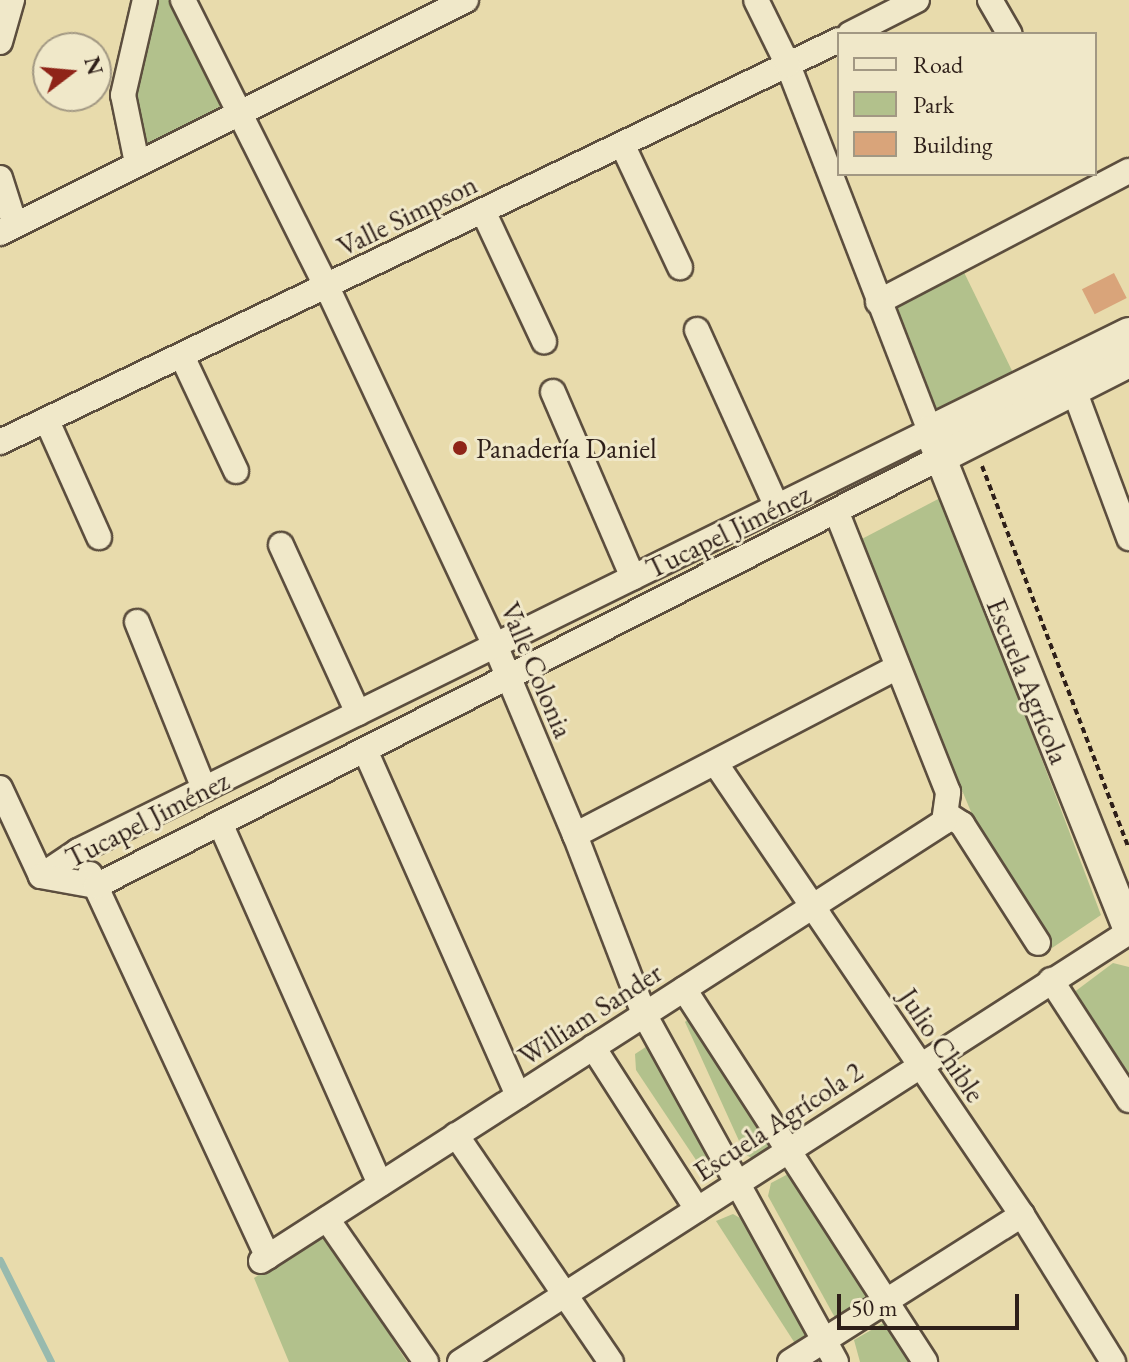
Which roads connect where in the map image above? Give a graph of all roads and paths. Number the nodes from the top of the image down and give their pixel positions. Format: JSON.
{"nodes":[{"id":1,"x":12,"y":0,"type":"edge"},
{"id":2,"x":145,"y":0,"type":"edge"},
{"id":3,"x":183,"y":0,"type":"edge"},
{"id":4,"x":466,"y":0,"type":"edge"},
{"id":5,"x":756,"y":0,"type":"edge"},
{"id":6,"x":917,"y":0,"type":"edge"},
{"id":7,"x":990,"y":0,"type":"edge"},
{"id":8,"x":854,"y":32,"type":"edge"},
{"id":9,"x":1009,"y":32,"type":"edge"},
{"id":10,"x":837,"y":41,"type":"edge"},
{"id":11,"x":0,"y":42,"type":"edge"},
{"id":12,"x":788,"y":65,"type":"junction"},
{"id":13,"x":237,"y":117,"type":"junction"},
{"id":14,"x":623,"y":146,"type":"junction"},
{"id":15,"x":137,"y":163,"type":"junction"},
{"id":16,"x":1129,"y":171,"type":"edge"},
{"id":17,"x":0,"y":178,"type":"edge"},
{"id":18,"x":483,"y":211,"type":"junction"},
{"id":19,"x":8,"y":229,"type":"edge"},
{"id":20,"x":680,"y":267,"type":"dead end"},
{"id":21,"x":327,"y":287,"type":"junction"},
{"id":22,"x":878,"y":302,"type":"junction"},
{"id":23,"x":697,"y":330,"type":"dead end"},
{"id":24,"x":1129,"y":333,"type":"edge"},
{"id":25,"x":544,"y":341,"type":"dead end"},
{"id":26,"x":182,"y":356,"type":"junction"},
{"id":27,"x":1129,"y":362,"type":"edge"},
{"id":28,"x":1074,"y":390,"type":"junction"},
{"id":29,"x":553,"y":392,"type":"dead end"},
{"id":30,"x":48,"y":423,"type":"junction"},
{"id":31,"x":972,"y":441,"type":"junction"},
{"id":32,"x":0,"y":442,"type":"edge"},
{"id":33,"x":934,"y":445,"type":"junction"},
{"id":34,"x":236,"y":471,"type":"dead end"},
{"id":35,"x":777,"y":507,"type":"junction"},
{"id":36,"x":836,"y":511,"type":"junction"},
{"id":37,"x":99,"y":537,"type":"dead end"},
{"id":38,"x":1129,"y":538,"type":"edge"},
{"id":39,"x":281,"y":545,"type":"dead end"},
{"id":40,"x":633,"y":578,"type":"junction"},
{"id":41,"x":137,"y":622,"type":"dead end"},
{"id":42,"x":495,"y":645,"type":"junction"},
{"id":43,"x":898,"y":667,"type":"junction"},
{"id":44,"x":507,"y":677,"type":"junction"},
{"id":45,"x":358,"y":713,"type":"junction"},
{"id":46,"x":365,"y":750,"type":"junction"},
{"id":47,"x":716,"y":764,"type":"junction"},
{"id":48,"x":0,"y":788,"type":"edge"},
{"id":49,"x":204,"y":789,"type":"junction"},
{"id":50,"x":948,"y":815,"type":"junction"},
{"id":51,"x":220,"y":823,"type":"junction"},
{"id":52,"x":575,"y":835,"type":"junction"},
{"id":53,"x":1129,"y":848,"type":"edge"},
{"id":54,"x":78,"y":851,"type":"junction"},
{"id":55,"x":41,"y":876,"type":"junction"},
{"id":56,"x":96,"y":886,"type":"junction"},
{"id":57,"x":816,"y":906,"type":"junction"},
{"id":58,"x":1129,"y":931,"type":"edge"},
{"id":59,"x":1038,"y":943,"type":"dead end"},
{"id":60,"x":1051,"y":980,"type":"junction"},
{"id":61,"x":684,"y":989,"type":"junction"},
{"id":62,"x":644,"y":1014,"type":"junction"},
{"id":63,"x":593,"y":1047,"type":"junction"},
{"id":64,"x":919,"y":1067,"type":"junction"},
{"id":65,"x":518,"y":1096,"type":"junction"},
{"id":66,"x":1129,"y":1100,"type":"edge"},
{"id":67,"x":456,"y":1135,"type":"junction"},
{"id":68,"x":788,"y":1150,"type":"junction"},
{"id":69,"x":380,"y":1184,"type":"junction"},
{"id":70,"x":735,"y":1184,"type":"junction"},
{"id":71,"x":697,"y":1209,"type":"junction"},
{"id":72,"x":1022,"y":1215,"type":"junction"},
{"id":73,"x":327,"y":1219,"type":"junction"},
{"id":74,"x":566,"y":1293,"type":"junction"},
{"id":75,"x":884,"y":1300,"type":"junction"},
{"id":76,"x":824,"y":1340,"type":"junction"},
{"id":77,"x":426,"y":1362,"type":"edge"},
{"id":78,"x":460,"y":1362,"type":"edge"},
{"id":79,"x":611,"y":1362,"type":"edge"},
{"id":80,"x":790,"y":1362,"type":"edge"},
{"id":81,"x":836,"y":1362,"type":"edge"},
{"id":82,"x":925,"y":1362,"type":"edge"},
{"id":83,"x":1113,"y":1362,"type":"edge"}],
"edges":[{"from":1,"to":11,"type":"street"},
{"from":2,"to":15,"type":"street"},
{"from":3,"to":13,"type":"street","name":"Valle Colonia"},
{"from":4,"to":13,"type":"street"},
{"from":5,"to":12,"type":"street"},
{"from":6,"to":8,"type":"street"},
{"from":7,"to":9,"type":"street"},
{"from":10,"to":12,"type":"street","name":"Valle Simpson"},
{"from":12,"to":14,"type":"street","name":"Valle Simpson"},
{"from":12,"to":22,"type":"street"},
{"from":13,"to":15,"type":"street"},
{"from":13,"to":21,"type":"street","name":"Valle Colonia"},
{"from":14,"to":18,"type":"street","name":"Valle Simpson"},
{"from":14,"to":20,"type":"street"},
{"from":15,"to":19,"type":"street"},
{"from":16,"to":22,"type":"street"},
{"from":17,"to":19,"type":"street"},
{"from":18,"to":21,"type":"street","name":"Valle Simpson"},
{"from":18,"to":25,"type":"street"},
{"from":21,"to":26,"type":"street","name":"Valle Simpson"},
{"from":21,"to":42,"type":"street","name":"Valle Colonia"},
{"from":22,"to":33,"type":"street"},
{"from":23,"to":35,"type":"street"},
{"from":24,"to":33,"type":"street","name":"Tucapel Jiménez"},
{"from":26,"to":30,"type":"street","name":"Valle Simpson"},
{"from":26,"to":34,"type":"street"},
{"from":27,"to":28,"type":"street","name":"Tucapel Jiménez"},
{"from":28,"to":31,"type":"street","name":"Tucapel Jiménez"},
{"from":28,"to":38,"type":"street"},
{"from":29,"to":40,"type":"street"},
{"from":30,"to":32,"type":"street","name":"Valle Simpson"},
{"from":30,"to":37,"type":"street"},
{"from":31,"to":33,"type":"street","name":"Tucapel Jiménez"},
{"from":31,"to":53,"type":"path"},
{"from":33,"to":35,"type":"street","name":"Tucapel Jiménez"},
{"from":33,"to":36,"type":"street","name":"Tucapel Jiménez"},
{"from":33,"to":58,"type":"street","name":"Escuela Agrícola"},
{"from":35,"to":40,"type":"street","name":"Tucapel Jiménez"},
{"from":36,"to":43,"type":"street"},
{"from":36,"to":44,"type":"street","name":"Tucapel Jiménez"},
{"from":39,"to":45,"type":"street"},
{"from":40,"to":42,"type":"street","name":"Tucapel Jiménez"},
{"from":41,"to":49,"type":"street"},
{"from":42,"to":44,"type":"street","name":"Valle Colonia"},
{"from":42,"to":45,"type":"street","name":"Tucapel Jiménez"},
{"from":43,"to":47,"type":"street"},
{"from":43,"to":50,"type":"street"},
{"from":44,"to":46,"type":"street","name":"Tucapel Jiménez"},
{"from":44,"to":52,"type":"street","name":"Valle Colonia"},
{"from":45,"to":49,"type":"street","name":"Tucapel Jiménez"},
{"from":46,"to":51,"type":"street","name":"Tucapel Jiménez"},
{"from":46,"to":65,"type":"street"},
{"from":47,"to":52,"type":"street"},
{"from":47,"to":57,"type":"street","name":"Julio Chible"},
{"from":48,"to":55,"type":"street"},
{"from":49,"to":54,"type":"street","name":"Tucapel Jiménez"},
{"from":50,"to":57,"type":"street","name":"William Sander"},
{"from":50,"to":59,"type":"street"},
{"from":51,"to":56,"type":"street","name":"Tucapel Jiménez"},
{"from":51,"to":69,"type":"street"},
{"from":52,"to":62,"type":"street","name":"Valle Colonia"},
{"from":54,"to":55,"type":"street","name":"Tucapel Jiménez"},
{"from":54,"to":56,"type":"street"},
{"from":55,"to":56,"type":"street","name":"Tucapel Jiménez"},
{"from":56,"to":73,"type":"street","name":"William Sander"},
{"from":57,"to":61,"type":"street","name":"William Sander"},
{"from":57,"to":64,"type":"street","name":"Julio Chible"},
{"from":58,"to":60,"type":"street","name":"Escuela Agrícola 2"},
{"from":60,"to":64,"type":"street","name":"Escuela Agrícola 2"},
{"from":60,"to":66,"type":"street"},
{"from":61,"to":62,"type":"street","name":"William Sander"},
{"from":61,"to":68,"type":"street"},
{"from":62,"to":63,"type":"street","name":"William Sander"},
{"from":62,"to":70,"type":"street","name":"Valle Colonia"},
{"from":63,"to":65,"type":"street","name":"William Sander"},
{"from":63,"to":71,"type":"street"},
{"from":64,"to":68,"type":"street","name":"Escuela Agrícola 2"},
{"from":64,"to":72,"type":"street","name":"Julio Chible"},
{"from":65,"to":67,"type":"street","name":"William Sander"},
{"from":67,"to":69,"type":"street","name":"William Sander"},
{"from":67,"to":74,"type":"street"},
{"from":68,"to":70,"type":"street","name":"Escuela Agrícola 2"},
{"from":68,"to":75,"type":"street"},
{"from":69,"to":73,"type":"street","name":"William Sander"},
{"from":70,"to":71,"type":"street","name":"Escuela Agrícola 2"},
{"from":70,"to":76,"type":"street","name":"Valle Colonia"},
{"from":71,"to":74,"type":"street","name":"Escuela Agrícola 2"},
{"from":72,"to":75,"type":"street"},
{"from":72,"to":83,"type":"street","name":"Julio Chible"},
{"from":73,"to":77,"type":"street"},
{"from":74,"to":78,"type":"street","name":"Escuela Agrícola 2"},
{"from":74,"to":79,"type":"street"},
{"from":75,"to":76,"type":"street"},
{"from":75,"to":82,"type":"street"},
{"from":76,"to":80,"type":"street"},
{"from":76,"to":81,"type":"street","name":"Valle Colonia"}]}
